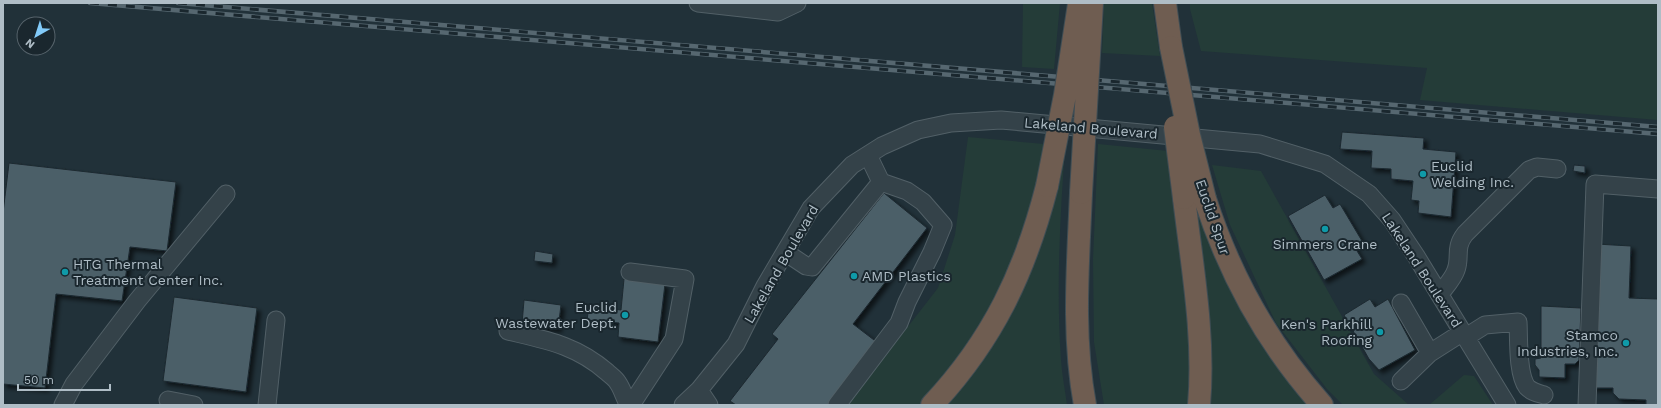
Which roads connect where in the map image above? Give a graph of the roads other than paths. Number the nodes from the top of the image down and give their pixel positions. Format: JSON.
{"nodes":[{"id":1,"x":698,"y":3,"type":"edge"},
{"id":2,"x":797,"y":3,"type":"edge"},
{"id":3,"x":1086,"y":3,"type":"edge"},
{"id":4,"x":1166,"y":7,"type":"edge"},
{"id":5,"x":1171,"y":47,"type":"junction"},
{"id":6,"x":868,"y":155,"type":"junction"},
{"id":7,"x":1557,"y":169,"type":"dead end"},
{"id":8,"x":880,"y":182,"type":"junction"},
{"id":9,"x":1658,"y":190,"type":"edge"},
{"id":10,"x":226,"y":194,"type":"dead end"},
{"id":11,"x":785,"y":252,"type":"junction"},
{"id":12,"x":630,"y":272,"type":"dead end"},
{"id":13,"x":1440,"y":294,"type":"junction"},
{"id":14,"x":1401,"y":303,"type":"dead end"},
{"id":15,"x":276,"y":320,"type":"dead end"},
{"id":16,"x":508,"y":331,"type":"dead end"},
{"id":17,"x":1464,"y":335,"type":"junction"},
{"id":18,"x":1430,"y":353,"type":"junction"},
{"id":19,"x":1400,"y":381,"type":"dead end"},
{"id":20,"x":699,"y":390,"type":"junction"},
{"id":21,"x":1544,"y":395,"type":"dead end"},
{"id":22,"x":168,"y":400,"type":"dead end"},
{"id":23,"x":63,"y":405,"type":"edge"},
{"id":24,"x":194,"y":405,"type":"edge"},
{"id":25,"x":267,"y":405,"type":"edge"},
{"id":26,"x":630,"y":405,"type":"edge"},
{"id":27,"x":683,"y":405,"type":"edge"},
{"id":28,"x":709,"y":405,"type":"edge"},
{"id":29,"x":837,"y":405,"type":"edge"},
{"id":30,"x":932,"y":405,"type":"edge"},
{"id":31,"x":1085,"y":405,"type":"edge"},
{"id":32,"x":1199,"y":405,"type":"edge"},
{"id":33,"x":1322,"y":405,"type":"edge"},
{"id":34,"x":1507,"y":405,"type":"edge"},
{"id":35,"x":1587,"y":405,"type":"edge"}],
"edges":[{"from":1,"to":2,"type":"street"},
{"from":3,"to":30,"type":"highway","bridge":true},
{"from":3,"to":31,"type":"highway","bridge":true},
{"from":4,"to":5,"type":"highway","name":"Euclid Spur"},
{"from":5,"to":32,"type":"highway","bridge":true},
{"from":5,"to":33,"type":"highway","name":"Euclid Spur","bridge":true},
{"from":6,"to":8,"type":"street"},
{"from":6,"to":11,"type":"street","name":"Lakeland Boulevard"},
{"from":6,"to":13,"type":"street","name":"Lakeland Boulevard"},
{"from":7,"to":13,"type":"street"},
{"from":8,"to":11,"type":"street"},
{"from":8,"to":29,"type":"street"},
{"from":9,"to":35,"type":"street"},
{"from":10,"to":23,"type":"street"},
{"from":11,"to":20,"type":"street","name":"Lakeland Boulevard"},
{"from":12,"to":26,"type":"street"},
{"from":13,"to":17,"type":"street","name":"Lakeland Boulevard"},
{"from":14,"to":18,"type":"street"},
{"from":15,"to":25,"type":"street"},
{"from":16,"to":26,"type":"street"},
{"from":17,"to":18,"type":"street"},
{"from":17,"to":21,"type":"street"},
{"from":17,"to":34,"type":"street","name":"Lakeland Boulevard"},
{"from":18,"to":19,"type":"street"},
{"from":20,"to":27,"type":"street","name":"Lakeland Boulevard"},
{"from":20,"to":28,"type":"street"},
{"from":22,"to":24,"type":"street"}]}
